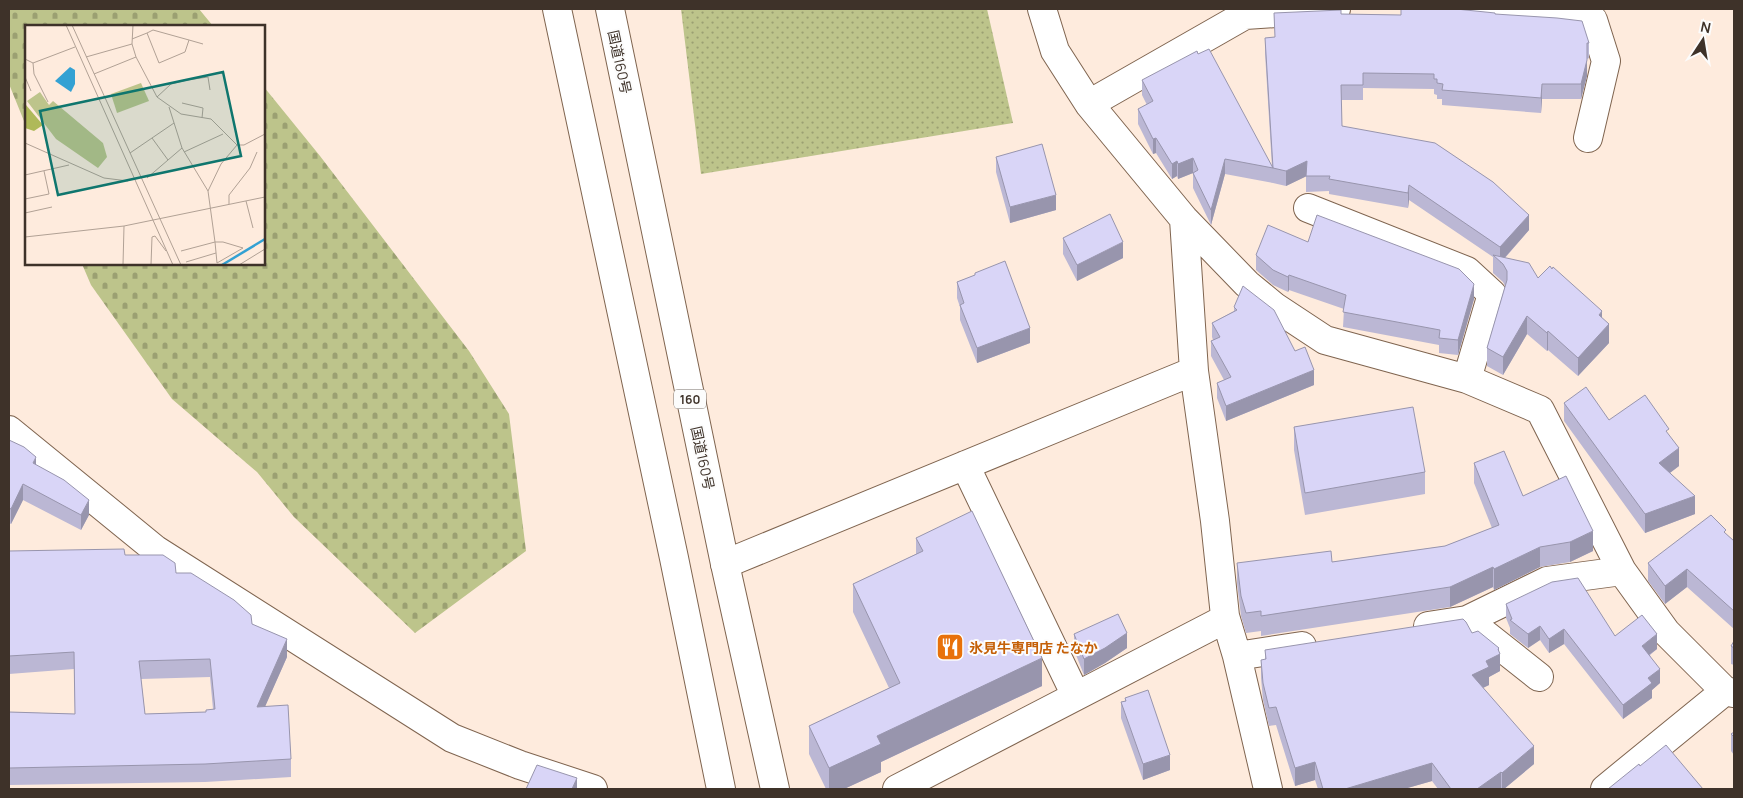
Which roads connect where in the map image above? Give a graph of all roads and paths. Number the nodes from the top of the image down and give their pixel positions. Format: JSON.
{"nodes":[{"id":1,"x":557,"y":9,"type":"edge"},
{"id":2,"x":610,"y":9,"type":"edge"},
{"id":3,"x":1042,"y":9,"type":"edge"},
{"id":4,"x":1336,"y":9,"type":"edge"},
{"id":5,"x":1451,"y":9,"type":"edge"},
{"id":6,"x":1089,"y":104,"type":"junction"},
{"id":7,"x":1588,"y":138,"type":"dead end"},
{"id":8,"x":1308,"y":208,"type":"dead end"},
{"id":9,"x":1184,"y":219,"type":"junction"},
{"id":10,"x":1194,"y":372,"type":"junction"},
{"id":11,"x":1467,"y":379,"type":"junction"},
{"id":12,"x":9,"y":430,"type":"edge"},
{"id":13,"x":965,"y":465,"type":"junction"},
{"id":14,"x":156,"y":550,"type":"junction"},
{"id":15,"x":117,"y":551,"type":"edge"},
{"id":16,"x":724,"y":564,"type":"junction"},
{"id":17,"x":1622,"y":570,"type":"junction"},
{"id":18,"x":1226,"y":619,"type":"junction"},
{"id":19,"x":1467,"y":620,"type":"junction"},
{"id":20,"x":1400,"y":631,"type":"edge"},
{"id":21,"x":1323,"y":643,"type":"edge"},
{"id":22,"x":1237,"y":656,"type":"junction"},
{"id":23,"x":1539,"y":676,"type":"dead end"},
{"id":24,"x":1730,"y":692,"type":"edge"},
{"id":25,"x":1076,"y":696,"type":"junction"},
{"id":26,"x":593,"y":789,"type":"edge"},
{"id":27,"x":721,"y":789,"type":"edge"},
{"id":28,"x":775,"y":789,"type":"edge"},
{"id":29,"x":898,"y":789,"type":"edge"},
{"id":30,"x":1268,"y":789,"type":"edge"},
{"id":31,"x":1604,"y":789,"type":"edge"}],
"edges":[{"from":1,"to":27,"type":"main road"},
{"from":2,"to":16,"type":"main road","name":"国道160号","number":"160"},
{"from":3,"to":6,"type":"main road"},
{"from":4,"to":6,"type":"main road"},
{"from":5,"to":7,"type":"main road"},
{"from":6,"to":9,"type":"main road"},
{"from":8,"to":11,"type":"main road"},
{"from":9,"to":10,"type":"main road"},
{"from":9,"to":11,"type":"main road"},
{"from":10,"to":13,"type":"main road"},
{"from":10,"to":18,"type":"main road"},
{"from":11,"to":17,"type":"main road"},
{"from":12,"to":14,"type":"main road"},
{"from":13,"to":16,"type":"main road"},
{"from":13,"to":25,"type":"main road"},
{"from":14,"to":15,"type":"main road"},
{"from":14,"to":26,"type":"main road"},
{"from":16,"to":28,"type":"main road","name":"国道160号","number":"160"},
{"from":17,"to":19,"type":"main road"},
{"from":17,"to":24,"type":"main road"},
{"from":18,"to":22,"type":"main road"},
{"from":18,"to":25,"type":"main road"},
{"from":19,"to":20,"type":"main road"},
{"from":19,"to":23,"type":"main road"},
{"from":21,"to":22,"type":"main road"},
{"from":22,"to":30,"type":"main road"},
{"from":24,"to":31,"type":"main road"},
{"from":25,"to":29,"type":"main road"}]}
